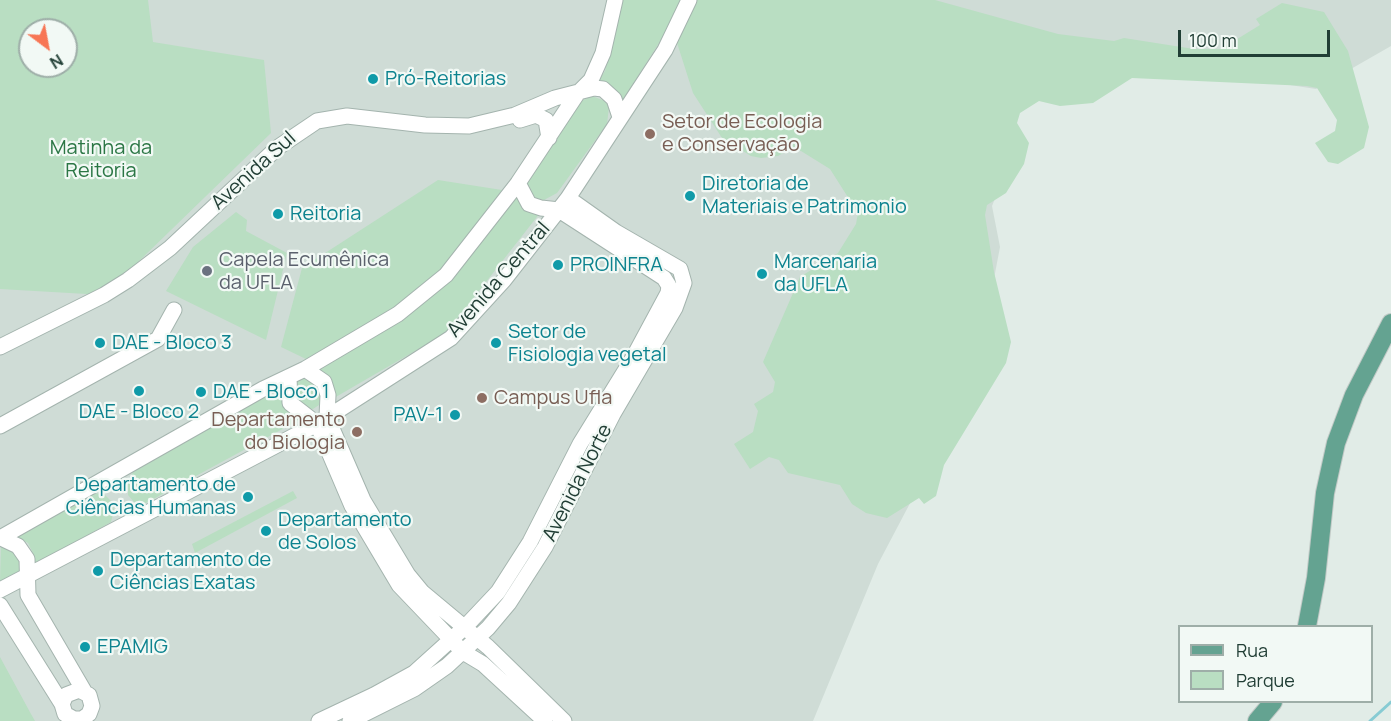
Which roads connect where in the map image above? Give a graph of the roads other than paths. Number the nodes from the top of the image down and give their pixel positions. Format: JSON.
{"nodes":[{"id":1,"x":615,"y":0,"type":"edge"},
{"id":2,"x":688,"y":0,"type":"edge"},
{"id":3,"x":577,"y":93,"type":"junction"},
{"id":4,"x":620,"y":117,"type":"junction"},
{"id":5,"x":549,"y":138,"type":"junction"},
{"id":6,"x":518,"y":183,"type":"junction"},
{"id":7,"x":564,"y":204,"type":"junction"},
{"id":8,"x":174,"y":310,"type":"dead end"},
{"id":9,"x":1391,"y":322,"type":"edge"},
{"id":10,"x":0,"y":347,"type":"edge"},
{"id":11,"x":0,"y":357,"type":"edge"},
{"id":12,"x":305,"y":369,"type":"junction"},
{"id":13,"x":289,"y":377,"type":"junction"},
{"id":14,"x":322,"y":420,"type":"junction"},
{"id":15,"x":0,"y":426,"type":"edge"},
{"id":16,"x":0,"y":538,"type":"edge"},
{"id":17,"x":27,"y":575,"type":"junction"},
{"id":18,"x":0,"y":590,"type":"edge"},
{"id":19,"x":0,"y":605,"type":"edge"},
{"id":20,"x":1307,"y":625,"type":"edge"},
{"id":21,"x":465,"y":627,"type":"junction"},
{"id":22,"x":478,"y":638,"type":"junction"},
{"id":23,"x":451,"y":639,"type":"junction"},
{"id":24,"x":463,"y":652,"type":"junction"},
{"id":25,"x":84,"y":691,"type":"junction"},
{"id":26,"x":1272,"y":703,"type":"edge"},
{"id":27,"x":62,"y":704,"type":"junction"},
{"id":28,"x":92,"y":706,"type":"junction"},
{"id":29,"x":82,"y":720,"type":"edge"},
{"id":30,"x":101,"y":721,"type":"edge"},
{"id":31,"x":319,"y":721,"type":"edge"},
{"id":32,"x":350,"y":721,"type":"edge"},
{"id":33,"x":545,"y":721,"type":"edge"},
{"id":34,"x":564,"y":721,"type":"edge"},
{"id":35,"x":1257,"y":721,"type":"edge"}],
"edges":[{"from":1,"to":3,"type":"street"},
{"from":2,"to":4,"type":"street","name":"Avenida Central"},
{"from":3,"to":4,"type":"street","name":"Avenida Sul"},
{"from":3,"to":5,"type":"street"},
{"from":3,"to":10,"type":"street","name":"Avenida Sul"},
{"from":4,"to":7,"type":"street","name":"Avenida Central"},
{"from":5,"to":6,"type":"street"},
{"from":5,"to":11,"type":"street","name":"Avenida Sul"},
{"from":6,"to":7,"type":"street"},
{"from":6,"to":12,"type":"street"},
{"from":7,"to":14,"type":"street","name":"Avenida Central"},
{"from":7,"to":21,"type":"street","name":"Avenida Norte"},
{"from":7,"to":22,"type":"street","name":"Avenida Norte"},
{"from":8,"to":15,"type":"street"},
{"from":9,"to":20,"type":"main road"},
{"from":12,"to":13,"type":"street"},
{"from":12,"to":14,"type":"street"},
{"from":13,"to":14,"type":"street"},
{"from":13,"to":16,"type":"street"},
{"from":14,"to":17,"type":"street","name":"Avenida Central"},
{"from":14,"to":21,"type":"street"},
{"from":14,"to":23,"type":"street"},
{"from":16,"to":17,"type":"street"},
{"from":17,"to":18,"type":"street","name":"Avenida Central"},
{"from":17,"to":25,"type":"street"},
{"from":19,"to":27,"type":"street"},
{"from":21,"to":22,"type":"street"},
{"from":21,"to":23,"type":"street","name":"Avenida Norte"},
{"from":22,"to":24,"type":"street","name":"Avenida Norte"},
{"from":22,"to":34,"type":"street"},
{"from":23,"to":24,"type":"street"},
{"from":23,"to":31,"type":"street","name":"Avenida Norte"},
{"from":24,"to":32,"type":"street","name":"Avenida Norte"},
{"from":24,"to":33,"type":"street"},
{"from":25,"to":27,"type":"street"},
{"from":25,"to":28,"type":"street"},
{"from":26,"to":35,"type":"main road"},
{"from":27,"to":29,"type":"street"},
{"from":28,"to":29,"type":"street"},
{"from":28,"to":30,"type":"street"}]}
